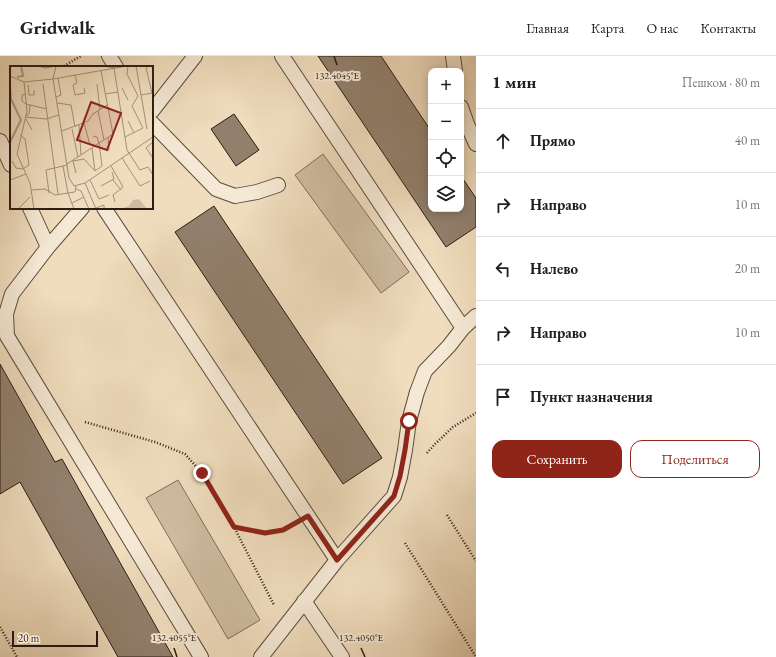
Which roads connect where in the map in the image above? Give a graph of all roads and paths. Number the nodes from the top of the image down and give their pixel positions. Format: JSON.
{"nodes":[{"id":1,"x":81,"y":56,"type":"edge"},
{"id":2,"x":109,"y":56,"type":"edge"},
{"id":3,"x":195,"y":56,"type":"edge"},
{"id":4,"x":282,"y":56,"type":"edge"},
{"id":5,"x":453,"y":56,"type":"edge"},
{"id":6,"x":64,"y":66,"type":"dead end"},
{"id":7,"x":115,"y":66,"type":"edge"},
{"id":8,"x":455,"y":68,"type":"edge"},
{"id":9,"x":153,"y":110,"type":"edge"},
{"id":10,"x":464,"y":116,"type":"edge"},
{"id":11,"x":153,"y":124,"type":"edge"},
{"id":12,"x":0,"y":141,"type":"edge"},
{"id":13,"x":476,"y":144,"type":"edge"},
{"id":14,"x":10,"y":164,"type":"edge"},
{"id":15,"x":278,"y":185,"type":"dead end"},
{"id":16,"x":30,"y":209,"type":"edge"},
{"id":17,"x":81,"y":209,"type":"edge"},
{"id":18,"x":105,"y":209,"type":"edge"},
{"id":19,"x":48,"y":247,"type":"junction"},
{"id":20,"x":476,"y":316,"type":"edge"},
{"id":21,"x":463,"y":328,"type":"junction"},
{"id":22,"x":54,"y":413,"type":"junction"},
{"id":23,"x":476,"y":413,"type":"edge"},
{"id":24,"x":427,"y":454,"type":"dead end"},
{"id":25,"x":447,"y":514,"type":"dead end"},
{"id":26,"x":308,"y":516,"type":"junction"},
{"id":27,"x":234,"y":527,"type":"junction"},
{"id":28,"x":405,"y":543,"type":"dead end"},
{"id":29,"x":337,"y":560,"type":"junction"},
{"id":30,"x":476,"y":561,"type":"edge"},
{"id":31,"x":304,"y":601,"type":"junction"},
{"id":32,"x":286,"y":626,"type":"junction"},
{"id":33,"x":0,"y":627,"type":"edge"},
{"id":34,"x":17,"y":657,"type":"edge"},
{"id":35,"x":202,"y":657,"type":"edge"},
{"id":36,"x":261,"y":657,"type":"edge"},
{"id":37,"x":342,"y":657,"type":"edge"},
{"id":38,"x":476,"y":657,"type":"edge"}],
"edges":[{"from":1,"to":6,"type":"path"},
{"from":2,"to":7,"type":"lane"},
{"from":3,"to":9,"type":"lane"},
{"from":4,"to":21,"type":"lane"},
{"from":5,"to":8,"type":"lane"},
{"from":10,"to":13,"type":"lane"},
{"from":11,"to":15,"type":"lane"},
{"from":12,"to":14,"type":"lane"},
{"from":16,"to":19,"type":"lane"},
{"from":17,"to":19,"type":"lane"},
{"from":18,"to":26,"type":"lane"},
{"from":19,"to":22,"type":"lane"},
{"from":20,"to":21,"type":"lane"},
{"from":21,"to":29,"type":"lane"},
{"from":22,"to":27,"type":"path"},
{"from":22,"to":35,"type":"lane"},
{"from":23,"to":24,"type":"path"},
{"from":25,"to":30,"type":"path"},
{"from":26,"to":27,"type":"path"},
{"from":26,"to":29,"type":"lane"},
{"from":27,"to":32,"type":"path"},
{"from":28,"to":38,"type":"path"},
{"from":29,"to":31,"type":"lane"},
{"from":31,"to":32,"type":"lane"},
{"from":31,"to":37,"type":"lane"},
{"from":32,"to":36,"type":"lane"},
{"from":33,"to":34,"type":"path"}]}
